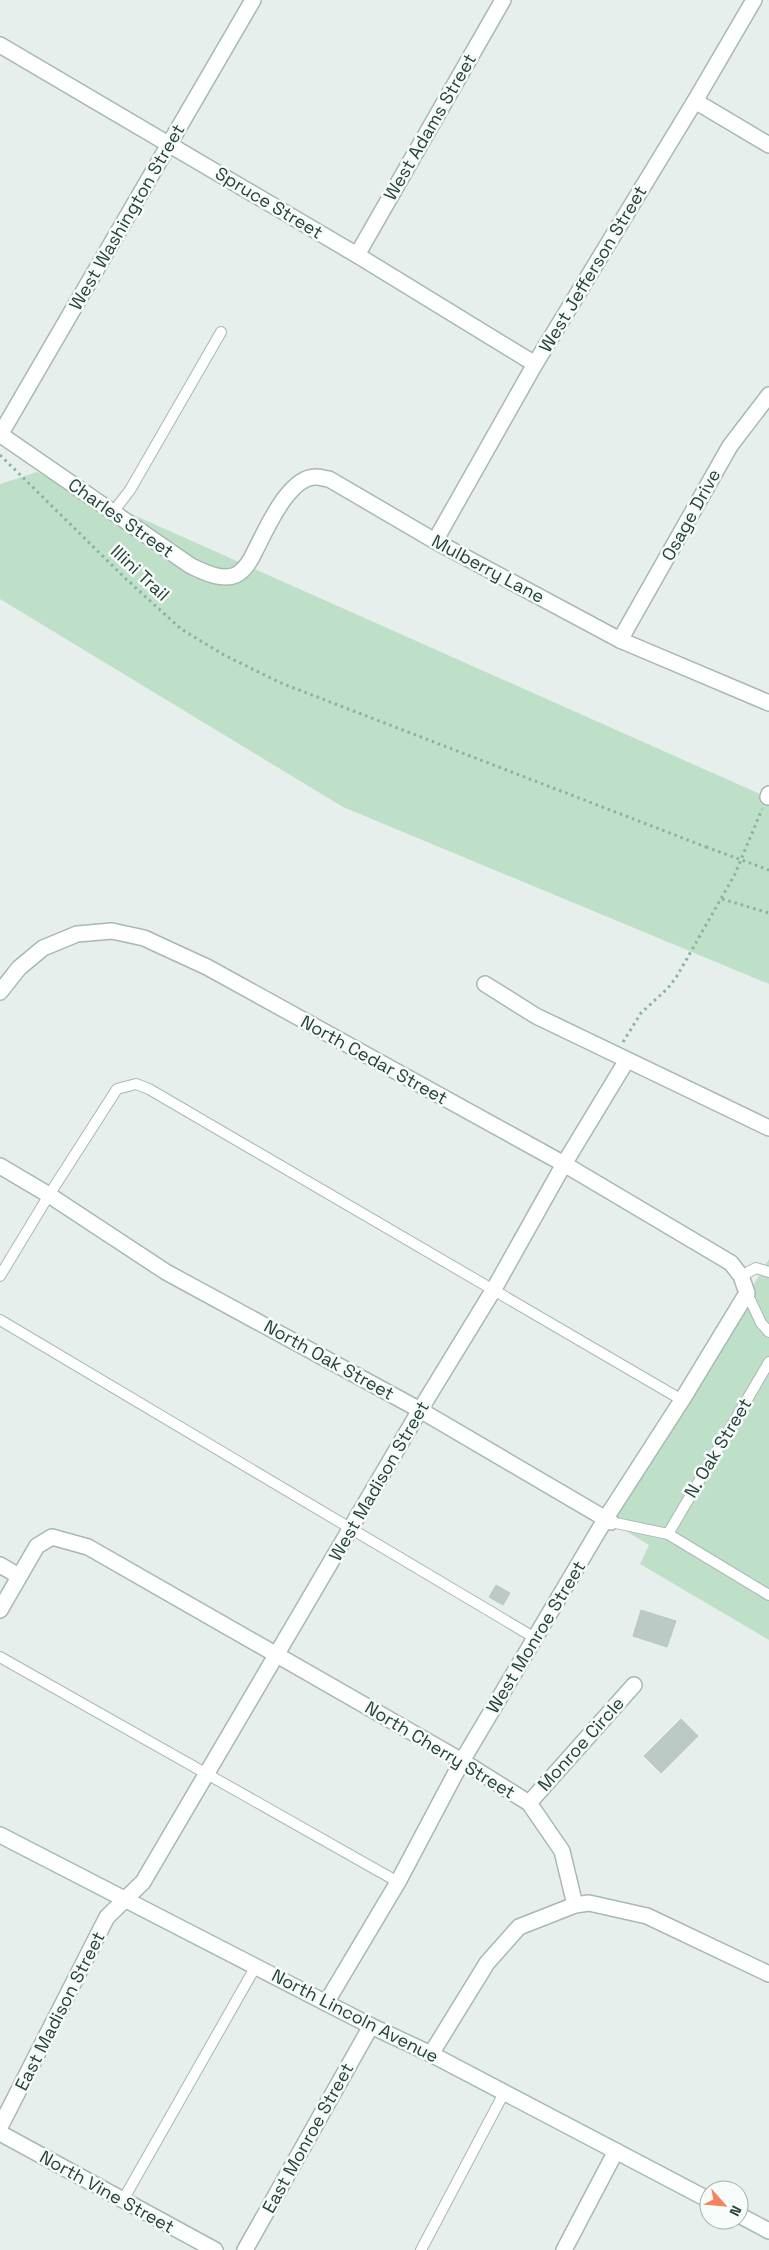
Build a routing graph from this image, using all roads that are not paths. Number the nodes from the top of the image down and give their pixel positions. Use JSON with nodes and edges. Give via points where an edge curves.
{"nodes":[{"id":1,"x":253,"y":0,"type":"edge"},
{"id":2,"x":503,"y":0,"type":"edge"},
{"id":3,"x":754,"y":0,"type":"edge"},
{"id":4,"x":0,"y":45,"type":"edge"},
{"id":5,"x":695,"y":101,"type":"junction"},
{"id":6,"x":169,"y":144,"type":"junction"},
{"id":7,"x":769,"y":146,"type":"edge"},
{"id":8,"x":357,"y":255,"type":"junction"},
{"id":9,"x":220,"y":332,"type":"dead end"},
{"id":10,"x":535,"y":364,"type":"junction"},
{"id":11,"x":769,"y":395,"type":"edge"},
{"id":12,"x":0,"y":435,"type":"edge"},
{"id":13,"x":113,"y":512,"type":"junction"},
{"id":14,"x":435,"y":541,"type":"junction"},
{"id":15,"x":248,"y":565,"type":"joint"},
{"id":16,"x":620,"y":640,"type":"junction"},
{"id":17,"x":769,"y":703,"type":"edge"},
{"id":18,"x":485,"y":984,"type":"dead end"},
{"id":19,"x":0,"y":992,"type":"edge"},
{"id":20,"x":622,"y":1057,"type":"junction"},
{"id":21,"x":769,"y":1128,"type":"edge"},
{"id":22,"x":564,"y":1164,"type":"junction"},
{"id":23,"x":0,"y":1166,"type":"edge"},
{"id":24,"x":49,"y":1195,"type":"junction"},
{"id":25,"x":769,"y":1272,"type":"edge"},
{"id":26,"x":0,"y":1276,"type":"edge"},
{"id":27,"x":741,"y":1276,"type":"junction"},
{"id":28,"x":494,"y":1289,"type":"junction"},
{"id":29,"x":747,"y":1293,"type":"junction"},
{"id":30,"x":0,"y":1320,"type":"edge"},
{"id":31,"x":769,"y":1332,"type":"edge"},
{"id":32,"x":769,"y":1362,"type":"edge"},
{"id":33,"x":682,"y":1400,"type":"junction"},
{"id":34,"x":420,"y":1410,"type":"junction"},
{"id":35,"x":608,"y":1520,"type":"junction"},
{"id":36,"x":350,"y":1530,"type":"junction"},
{"id":37,"x":668,"y":1534,"type":"junction"},
{"id":38,"x":0,"y":1565,"type":"edge"},
{"id":39,"x":19,"y":1576,"type":"junction"},
{"id":40,"x":769,"y":1595,"type":"edge"},
{"id":41,"x":0,"y":1610,"type":"edge"},
{"id":42,"x":535,"y":1638,"type":"junction"},
{"id":43,"x":277,"y":1654,"type":"junction"},
{"id":44,"x":0,"y":1657,"type":"edge"},
{"id":45,"x":634,"y":1685,"type":"dead end"},
{"id":46,"x":462,"y":1761,"type":"junction"},
{"id":47,"x":205,"y":1773,"type":"junction"},
{"id":48,"x":529,"y":1803,"type":"junction"},
{"id":49,"x":0,"y":1836,"type":"edge"},
{"id":50,"x":398,"y":1882,"type":"junction"},
{"id":51,"x":125,"y":1899,"type":"junction"},
{"id":52,"x":576,"y":1905,"type":"junction"},
{"id":53,"x":256,"y":1966,"type":"junction"},
{"id":54,"x":769,"y":1974,"type":"edge"},
{"id":55,"x":326,"y":2002,"type":"junction"},
{"id":56,"x":371,"y":2026,"type":"junction"},
{"id":57,"x":432,"y":2054,"type":"junction"},
{"id":58,"x":504,"y":2093,"type":"junction"},
{"id":59,"x":0,"y":2127,"type":"edge"},
{"id":60,"x":0,"y":2133,"type":"edge"},
{"id":61,"x":616,"y":2151,"type":"junction"},
{"id":62,"x":699,"y":2195,"type":"edge"},
{"id":63,"x":123,"y":2200,"type":"junction"},
{"id":64,"x":749,"y":2220,"type":"edge"},
{"id":65,"x":769,"y":2231,"type":"edge"},
{"id":66,"x":215,"y":2250,"type":"edge"},
{"id":67,"x":244,"y":2250,"type":"edge"},
{"id":68,"x":421,"y":2250,"type":"edge"},
{"id":69,"x":564,"y":2250,"type":"edge"}],
"edges":[{"from":1,"to":6,"type":"street","name":"West Washington Street"},
{"from":2,"to":8,"type":"street","name":"West Adams Street"},
{"from":3,"to":5,"type":"street","name":"West Jefferson Street"},
{"from":4,"to":6,"type":"street","name":"Spruce Street"},
{"from":5,"to":7,"type":"street"},
{"from":5,"to":10,"type":"street","name":"West Jefferson Street"},
{"from":6,"to":8,"type":"street","name":"Spruce Street"},
{"from":6,"to":12,"type":"street","name":"West Washington Street"},
{"from":8,"to":10,"type":"street","name":"Spruce Street"},
{"from":9,"to":13,"type":"lane","via":[[130,490]]},
{"from":10,"to":14,"type":"street","name":"West Jefferson Street"},
{"from":11,"to":16,"type":"street","name":"Osage Drive","via":[[730,446]]},
{"from":12,"to":13,"type":"street","name":"Charles Street"},
{"from":13,"to":15,"type":"street","name":"Charles Street","via":[[191,566],[207,573],[220,577],[236,575]]},
{"from":14,"to":15,"type":"street","name":"Mulberry Lane","via":[[329,479],[316,476],[303,480],[291,490]]},
{"from":14,"to":16,"type":"street","name":"Mulberry Lane"},
{"from":16,"to":17,"type":"street","name":"Mulberry Lane"},
{"from":18,"to":20,"type":"street","via":[[536,1016]]},
{"from":19,"to":22,"type":"street","name":"North Cedar Street","via":[[19,968],[43,948],[77,934],[112,931],[144,938],[207,967]]},
{"from":20,"to":21,"type":"street"},
{"from":20,"to":22,"type":"street","name":"West Madison Street"},
{"from":22,"to":27,"type":"street","name":"North Cedar Street","via":[[730,1263]]},
{"from":22,"to":28,"type":"street","name":"West Madison Street"},
{"from":23,"to":24,"type":"street","name":"North Oak Street"},
{"from":24,"to":26,"type":"lane"},
{"from":24,"to":28,"type":"lane","via":[[117,1089],[136,1084]]},
{"from":24,"to":34,"type":"street","name":"North Oak Street","via":[[166,1272]]},
{"from":25,"to":27,"type":"lane","via":[[756,1268]]},
{"from":27,"to":29,"type":"street"},
{"from":28,"to":33,"type":"lane"},
{"from":28,"to":34,"type":"street","name":"West Madison Street"},
{"from":29,"to":31,"type":"lane"},
{"from":29,"to":33,"type":"street","name":"West Monroe Street"},
{"from":30,"to":36,"type":"lane"},
{"from":32,"to":37,"type":"lane","name":"N. Oak Street"},
{"from":33,"to":35,"type":"street","name":"West Monroe Street"},
{"from":34,"to":35,"type":"street","name":"North Oak Street"},
{"from":34,"to":36,"type":"street","name":"West Madison Street"},
{"from":35,"to":37,"type":"lane","name":"North Oak Street"},
{"from":35,"to":42,"type":"street","name":"West Monroe Street"},
{"from":36,"to":42,"type":"lane"},
{"from":36,"to":43,"type":"street","name":"West Madison Street"},
{"from":37,"to":40,"type":"lane","name":"North Oak Street"},
{"from":38,"to":39,"type":"street"},
{"from":39,"to":41,"type":"street"},
{"from":39,"to":43,"type":"street","name":"North Cherry Street","via":[[36,1546],[52,1537],[70,1540],[88,1547]]},
{"from":42,"to":46,"type":"street","name":"West Monroe Street"},
{"from":43,"to":46,"type":"street","name":"North Cherry Street"},
{"from":43,"to":47,"type":"street","name":"West Madison Street"},
{"from":44,"to":47,"type":"lane"},
{"from":45,"to":48,"type":"street","name":"Monroe Circle"},
{"from":46,"to":48,"type":"street","name":"North Cherry Street"},
{"from":46,"to":50,"type":"street","name":"West Monroe Street"},
{"from":47,"to":50,"type":"lane"},
{"from":47,"to":51,"type":"street","name":"West Madison Street","via":[[143,1882]]},
{"from":48,"to":52,"type":"street","name":"North Cherry Street","via":[[562,1851]]},
{"from":49,"to":51,"type":"street","name":"North Lincoln Avenue"},
{"from":50,"to":55,"type":"street","name":"West Monroe Street"},
{"from":51,"to":53,"type":"street","name":"North Lincoln Avenue"},
{"from":51,"to":59,"type":"street","name":"East Madison Street","via":[[107,1917]]},
{"from":52,"to":54,"type":"street","via":[[589,1903],[647,1916]]},
{"from":52,"to":57,"type":"street","via":[[519,1927],[487,1964]]},
{"from":53,"to":55,"type":"street","name":"North Lincoln Avenue"},
{"from":53,"to":63,"type":"lane"},
{"from":55,"to":56,"type":"street","name":"North Lincoln Avenue"},
{"from":56,"to":57,"type":"street","name":"North Lincoln Avenue"},
{"from":56,"to":67,"type":"street","name":"East Monroe Street"},
{"from":57,"to":58,"type":"street","name":"North Lincoln Avenue"},
{"from":58,"to":61,"type":"street","name":"North Lincoln Avenue"},
{"from":58,"to":68,"type":"lane"},
{"from":60,"to":63,"type":"street","name":"North Vine Street"},
{"from":61,"to":62,"type":"street","name":"North Lincoln Avenue"},
{"from":61,"to":69,"type":"street"},
{"from":63,"to":66,"type":"street","name":"North Vine Street"},
{"from":64,"to":65,"type":"street"}]}
